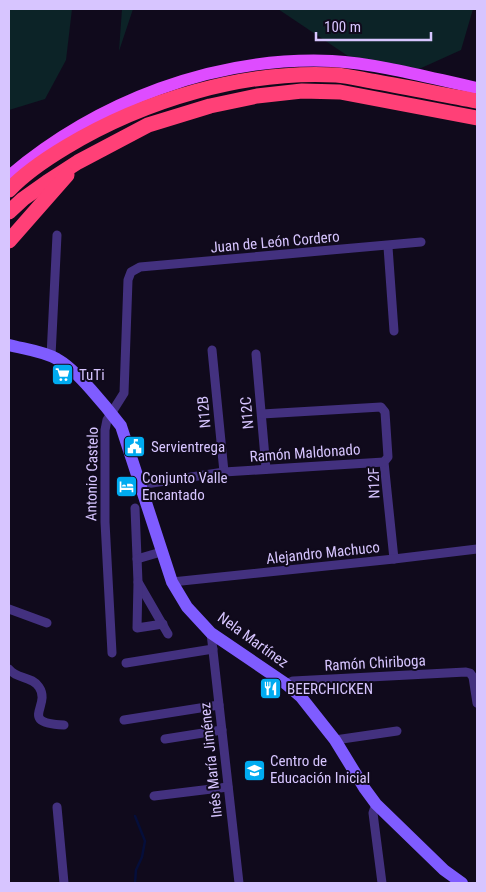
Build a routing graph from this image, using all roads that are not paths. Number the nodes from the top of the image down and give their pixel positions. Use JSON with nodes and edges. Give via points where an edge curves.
{"nodes":[{"id":1,"x":477,"y":88,"type":"edge"},
{"id":2,"x":477,"y":102,"type":"edge"},
{"id":3,"x":477,"y":118,"type":"edge"},
{"id":4,"x":78,"y":162,"type":"junction"},
{"id":5,"x":9,"y":176,"type":"edge"},
{"id":6,"x":9,"y":190,"type":"edge"},
{"id":7,"x":9,"y":212,"type":"edge"},
{"id":8,"x":57,"y":235,"type":"dead end"},
{"id":9,"x":9,"y":241,"type":"edge"},
{"id":10,"x":421,"y":242,"type":"dead end"},
{"id":11,"x":388,"y":247,"type":"junction"},
{"id":12,"x":131,"y":272,"type":"joint"},
{"id":13,"x":394,"y":331,"type":"dead end"},
{"id":14,"x":9,"y":345,"type":"edge"},
{"id":15,"x":212,"y":350,"type":"dead end"},
{"id":16,"x":256,"y":354,"type":"dead end"},
{"id":17,"x":51,"y":356,"type":"junction"},
{"id":18,"x":111,"y":413,"type":"junction"},
{"id":19,"x":262,"y":414,"type":"junction"},
{"id":20,"x":384,"y":462,"type":"junction"},
{"id":21,"x":266,"y":469,"type":"junction"},
{"id":22,"x":224,"y":472,"type":"junction"},
{"id":23,"x":139,"y":485,"type":"junction"},
{"id":24,"x":135,"y":508,"type":"dead end"},
{"id":25,"x":477,"y":549,"type":"edge"},
{"id":26,"x":161,"y":552,"type":"junction"},
{"id":27,"x":137,"y":559,"type":"junction"},
{"id":28,"x":394,"y":559,"type":"junction"},
{"id":29,"x":138,"y":582,"type":"junction"},
{"id":30,"x":172,"y":582,"type":"junction"},
{"id":31,"x":9,"y":609,"type":"edge"},
{"id":32,"x":47,"y":623,"type":"dead end"},
{"id":33,"x":163,"y":624,"type":"junction"},
{"id":34,"x":211,"y":633,"type":"junction"},
{"id":35,"x":168,"y":634,"type":"dead end"},
{"id":36,"x":213,"y":649,"type":"junction"},
{"id":37,"x":112,"y":653,"type":"dead end"},
{"id":38,"x":126,"y":663,"type":"dead end"},
{"id":39,"x":9,"y":669,"type":"edge"},
{"id":40,"x":286,"y":684,"type":"junction"},
{"id":41,"x":477,"y":703,"type":"edge"},
{"id":42,"x":219,"y":704,"type":"junction"},
{"id":43,"x":124,"y":720,"type":"dead end"},
{"id":44,"x":64,"y":725,"type":"dead end"},
{"id":45,"x":222,"y":730,"type":"junction"},
{"id":46,"x":397,"y":732,"type":"dead end"},
{"id":47,"x":164,"y":739,"type":"dead end"},
{"id":48,"x":335,"y":740,"type":"junction"},
{"id":49,"x":228,"y":787,"type":"junction"},
{"id":50,"x":154,"y":796,"type":"dead end"},
{"id":51,"x":376,"y":804,"type":"junction"},
{"id":52,"x":57,"y":807,"type":"dead end"},
{"id":53,"x":64,"y":883,"type":"edge"},
{"id":54,"x":239,"y":883,"type":"edge"},
{"id":55,"x":382,"y":883,"type":"edge"},
{"id":56,"x":462,"y":883,"type":"edge"}],
"edges":[{"from":1,"to":5,"type":"main road","via":[[381,67],[333,61],[292,62],[229,70],[181,81],[104,112],[64,135]]},
{"from":2,"to":6,"type":"highway","via":[[338,75],[286,74],[258,79],[188,93],[131,113],[58,152]]},
{"from":3,"to":4,"type":"highway","via":[[340,92],[302,91],[210,106],[148,125]]},
{"from":4,"to":7,"type":"highway"},
{"from":4,"to":9,"type":"highway"},
{"from":8,"to":17,"type":"street"},
{"from":10,"to":11,"type":"street","name":"Juan de León Cordero"},
{"from":11,"to":12,"type":"street","name":"Juan de León Cordero","via":[[140,268]]},
{"from":11,"to":13,"type":"street"},
{"from":12,"to":18,"type":"street","name":"Antonio Castelo","via":[[128,280],[124,393]]},
{"from":14,"to":17,"type":"main road","name":"Nela Martínez"},
{"from":15,"to":22,"type":"street","name":"N12B"},
{"from":16,"to":19,"type":"street","name":"N12C"},
{"from":17,"to":18,"type":"main road","name":"Nela Martínez","via":[[72,371]]},
{"from":18,"to":23,"type":"main road","name":"Nela Martínez","via":[[126,438]]},
{"from":18,"to":37,"type":"street","name":"Antonio Castelo","via":[[105,430],[105,522]]},
{"from":19,"to":20,"type":"street","name":"N12F","via":[[381,407],[385,412],[388,457]]},
{"from":19,"to":21,"type":"street","name":"N12C"},
{"from":20,"to":21,"type":"street","name":"Ramón Maldonado"},
{"from":20,"to":28,"type":"street","name":"N12F"},
{"from":21,"to":22,"type":"street","name":"Ramón Maldonado"},
{"from":22,"to":23,"type":"street","name":"Ramón Maldonado"},
{"from":23,"to":26,"type":"main road","name":"Nela Martínez"},
{"from":24,"to":27,"type":"street"},
{"from":25,"to":28,"type":"street","name":"Alejandro Machuco"},
{"from":26,"to":27,"type":"street"},
{"from":26,"to":30,"type":"main road","name":"Nela Martínez"},
{"from":27,"to":29,"type":"street"},
{"from":28,"to":30,"type":"street","name":"Alejandro Machuco"},
{"from":29,"to":33,"type":"street"},
{"from":29,"to":33,"type":"street","via":[[137,628]]},
{"from":30,"to":34,"type":"main road","name":"Nela Martínez","via":[[187,607]]},
{"from":31,"to":32,"type":"street"},
{"from":33,"to":35,"type":"street"},
{"from":34,"to":36,"type":"street","name":"Inés María Jiménez"},
{"from":34,"to":40,"type":"main road","name":"Nela Martínez"},
{"from":36,"to":38,"type":"street"},
{"from":36,"to":42,"type":"street","name":"Inés María Jiménez"},
{"from":39,"to":44,"type":"street","via":[[39,687],[41,721]]},
{"from":40,"to":41,"type":"street","name":"Ramón Chiriboga","via":[[293,681],[466,672],[473,676]]},
{"from":40,"to":48,"type":"main road","name":"Nela Martínez","via":[[310,706]]},
{"from":42,"to":43,"type":"street"},
{"from":42,"to":45,"type":"street","name":"Inés María Jiménez"},
{"from":45,"to":47,"type":"street"},
{"from":45,"to":49,"type":"street","name":"Inés María Jiménez"},
{"from":46,"to":48,"type":"street"},
{"from":48,"to":51,"type":"main road","name":"Nela Martínez"},
{"from":49,"to":50,"type":"street"},
{"from":49,"to":54,"type":"street","name":"Inés María Jiménez"},
{"from":51,"to":55,"type":"street","via":[[373,813]]},
{"from":51,"to":56,"type":"main road","name":"Nela Martínez","via":[[444,870]]},
{"from":52,"to":53,"type":"street"}]}
